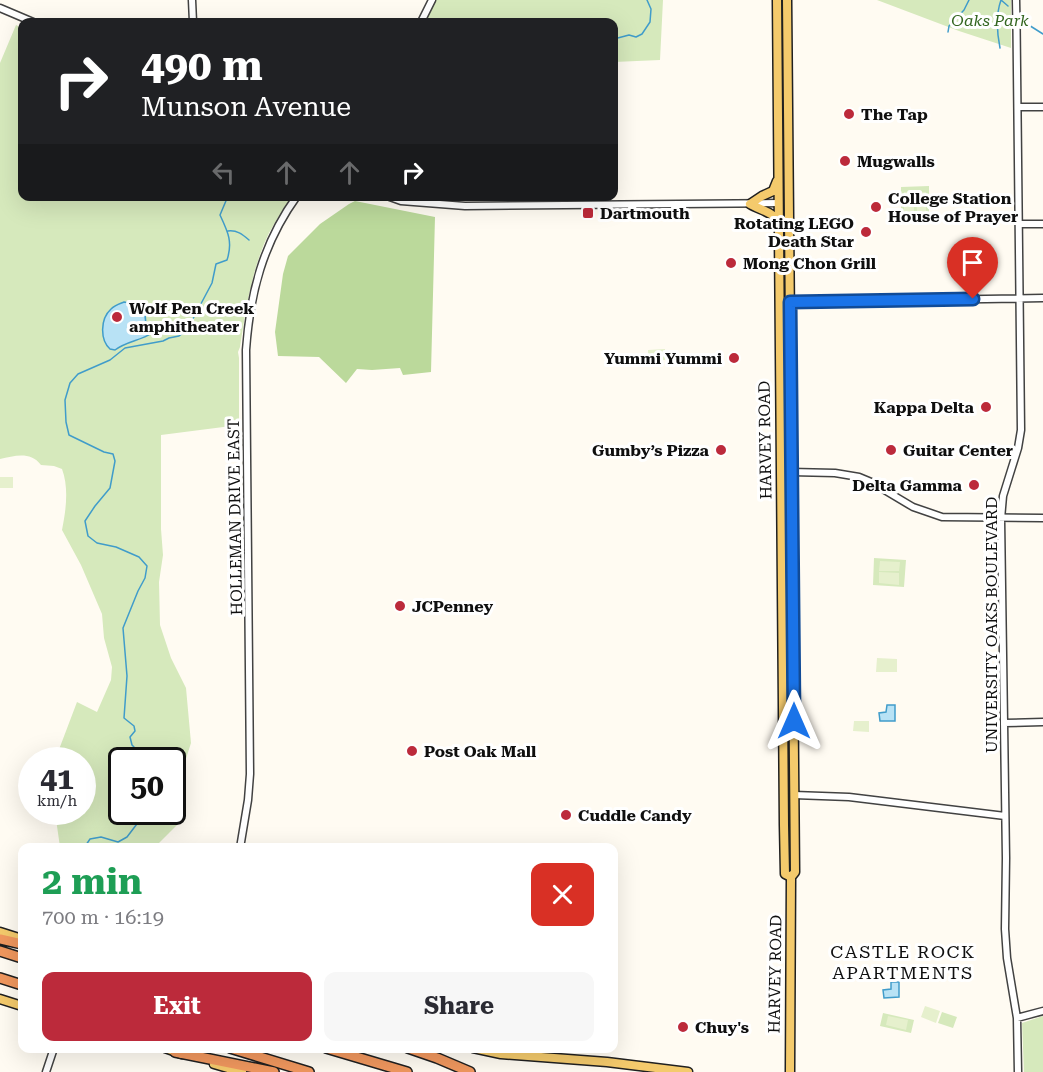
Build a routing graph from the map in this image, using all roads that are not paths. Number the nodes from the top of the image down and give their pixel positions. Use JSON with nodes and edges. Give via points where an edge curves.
{"nodes":[{"id":1,"x":192,"y":0,"type":"edge"},
{"id":2,"x":432,"y":0,"type":"edge"},
{"id":3,"x":777,"y":0,"type":"edge"},
{"id":4,"x":788,"y":0,"type":"edge"},
{"id":5,"x":1016,"y":0,"type":"edge"},
{"id":6,"x":0,"y":8,"type":"edge"},
{"id":7,"x":24,"y":18,"type":"edge"},
{"id":8,"x":193,"y":18,"type":"edge"},
{"id":9,"x":423,"y":18,"type":"edge"},
{"id":10,"x":777,"y":53,"type":"junction"},
{"id":11,"x":788,"y":91,"type":"junction"},
{"id":12,"x":1018,"y":107,"type":"junction"},
{"id":13,"x":1043,"y":107,"type":"edge"},
{"id":14,"x":778,"y":178,"type":"junction"},
{"id":15,"x":789,"y":179,"type":"junction"},
{"id":16,"x":294,"y":201,"type":"edge"},
{"id":17,"x":401,"y":201,"type":"edge"},
{"id":18,"x":779,"y":203,"type":"junction"},
{"id":19,"x":750,"y":204,"type":"junction"},
{"id":20,"x":779,"y":222,"type":"junction"},
{"id":21,"x":1019,"y":224,"type":"junction"},
{"id":22,"x":1043,"y":224,"type":"edge"},
{"id":23,"x":789,"y":230,"type":"junction"},
{"id":24,"x":779,"y":271,"type":"junction"},
{"id":25,"x":1018,"y":298,"type":"junction"},
{"id":26,"x":1043,"y":298,"type":"edge"},
{"id":27,"x":790,"y":302,"type":"junction"},
{"id":28,"x":779,"y":325,"type":"junction"},
{"id":29,"x":780,"y":439,"type":"junction"},
{"id":30,"x":791,"y":472,"type":"junction"},
{"id":31,"x":1001,"y":519,"type":"junction"},
{"id":32,"x":1043,"y":519,"type":"edge"},
{"id":33,"x":781,"y":525,"type":"junction"},
{"id":34,"x":792,"y":561,"type":"junction"},
{"id":35,"x":794,"y":655,"type":"junction"},
{"id":36,"x":783,"y":657,"type":"junction"},
{"id":37,"x":1043,"y":722,"type":"edge"},
{"id":38,"x":1004,"y":723,"type":"junction"},
{"id":39,"x":784,"y":769,"type":"junction"},
{"id":40,"x":794,"y":795,"type":"junction"},
{"id":41,"x":1005,"y":816,"type":"junction"},
{"id":42,"x":241,"y":843,"type":"edge"},
{"id":43,"x":791,"y":877,"type":"junction"},
{"id":44,"x":0,"y":932,"type":"edge"},
{"id":45,"x":18,"y":938,"type":"edge"},
{"id":46,"x":0,"y":939,"type":"edge"},
{"id":47,"x":18,"y":943,"type":"edge"},
{"id":48,"x":0,"y":951,"type":"edge"},
{"id":49,"x":18,"y":957,"type":"edge"},
{"id":50,"x":0,"y":978,"type":"edge"},
{"id":51,"x":18,"y":984,"type":"edge"},
{"id":52,"x":0,"y":999,"type":"edge"},
{"id":53,"x":18,"y":1005,"type":"edge"},
{"id":54,"x":1043,"y":1011,"type":"edge"},
{"id":55,"x":1017,"y":1018,"type":"junction"},
{"id":56,"x":52,"y":1053,"type":"edge"},
{"id":57,"x":180,"y":1053,"type":"edge"},
{"id":58,"x":184,"y":1053,"type":"edge"},
{"id":59,"x":246,"y":1053,"type":"edge"},
{"id":60,"x":343,"y":1053,"type":"edge"},
{"id":61,"x":422,"y":1053,"type":"edge"},
{"id":62,"x":496,"y":1053,"type":"edge"},
{"id":63,"x":46,"y":1072,"type":"edge"},
{"id":64,"x":242,"y":1072,"type":"edge"},
{"id":65,"x":274,"y":1072,"type":"edge"},
{"id":66,"x":309,"y":1072,"type":"edge"},
{"id":67,"x":407,"y":1072,"type":"edge"},
{"id":68,"x":470,"y":1072,"type":"edge"},
{"id":69,"x":688,"y":1072,"type":"edge"},
{"id":70,"x":790,"y":1072,"type":"edge"},
{"id":71,"x":1018,"y":1072,"type":"edge"}],
"edges":[{"from":1,"to":8,"type":"street"},
{"from":2,"to":9,"type":"street"},
{"from":3,"to":10,"type":"main road","name":"HARVEY ROAD"},
{"from":4,"to":11,"type":"main road","name":"HARVEY ROAD"},
{"from":5,"to":12,"type":"street","name":"UNIVERSITY OAKS BOULEVARD"},
{"from":6,"to":7,"type":"street"},
{"from":10,"to":11,"type":"main road","via":[[782,59],[782,88]]},
{"from":10,"to":14,"type":"main road","name":"HARVEY ROAD"},
{"from":11,"to":15,"type":"main road","name":"HARVEY ROAD"},
{"from":12,"to":13,"type":"street"},
{"from":12,"to":21,"type":"street","name":"UNIVERSITY OAKS BOULEVARD"},
{"from":14,"to":18,"type":"main road","name":"HARVEY ROAD"},
{"from":14,"to":19,"type":"main road","via":[[773,191]]},
{"from":15,"to":18,"type":"main road"},
{"from":15,"to":23,"type":"main road","name":"HARVEY ROAD"},
{"from":16,"to":42,"type":"street","name":"HOLLEMAN DRIVE EAST","via":[[257,276],[247,332],[250,774]]},
{"from":17,"to":19,"type":"street","via":[[465,206]]},
{"from":18,"to":19,"type":"street"},
{"from":18,"to":20,"type":"main road","name":"HARVEY ROAD"},
{"from":18,"to":23,"type":"main road"},
{"from":19,"to":20,"type":"main road"},
{"from":20,"to":24,"type":"main road","name":"HARVEY ROAD"},
{"from":21,"to":22,"type":"street"},
{"from":21,"to":25,"type":"street","name":"UNIVERSITY OAKS BOULEVARD"},
{"from":23,"to":27,"type":"main road","name":"HARVEY ROAD"},
{"from":24,"to":27,"type":"main road"},
{"from":24,"to":28,"type":"main road","name":"HARVEY ROAD"},
{"from":25,"to":26,"type":"street"},
{"from":25,"to":27,"type":"street"},
{"from":25,"to":31,"type":"street","name":"UNIVERSITY OAKS BOULEVARD","via":[[1021,430],[1003,496]]},
{"from":27,"to":28,"type":"main road"},
{"from":27,"to":30,"type":"main road","name":"HARVEY ROAD"},
{"from":28,"to":29,"type":"main road","name":"HARVEY ROAD"},
{"from":29,"to":30,"type":"main road","via":[[785,446],[786,470]]},
{"from":29,"to":33,"type":"main road","name":"HARVEY ROAD"},
{"from":30,"to":31,"type":"street","via":[[859,477],[913,507],[942,517]]},
{"from":30,"to":34,"type":"main road","name":"HARVEY ROAD"},
{"from":31,"to":32,"type":"street"},
{"from":31,"to":38,"type":"street","name":"UNIVERSITY OAKS BOULEVARD"},
{"from":33,"to":34,"type":"main road","via":[[786,529],[787,554]]},
{"from":33,"to":36,"type":"main road","name":"HARVEY ROAD"},
{"from":34,"to":35,"type":"main road","name":"HARVEY ROAD"},
{"from":35,"to":36,"type":"main road"},
{"from":35,"to":40,"type":"main road","name":"HARVEY ROAD"},
{"from":36,"to":39,"type":"main road","name":"HARVEY ROAD"},
{"from":37,"to":38,"type":"street"},
{"from":38,"to":41,"type":"street","name":"UNIVERSITY OAKS BOULEVARD"},
{"from":39,"to":40,"type":"main road","via":[[789,774],[790,794]]},
{"from":39,"to":43,"type":"main road","name":"HARVEY ROAD","via":[[785,874]]},
{"from":40,"to":41,"type":"street","via":[[849,797]]},
{"from":40,"to":43,"type":"main road","name":"HARVEY ROAD","via":[[795,872]]},
{"from":41,"to":55,"type":"street","name":"UNIVERSITY OAKS BOULEVARD","via":[[1005,929]]},
{"from":43,"to":70,"type":"main road","name":"HARVEY ROAD"},
{"from":44,"to":45,"type":"main road"},
{"from":46,"to":47,"type":"highway"},
{"from":48,"to":49,"type":"highway"},
{"from":50,"to":51,"type":"highway"},
{"from":52,"to":53,"type":"main road"},
{"from":54,"to":55,"type":"street"},
{"from":55,"to":71,"type":"street","name":"UNIVERSITY OAKS BOULEVARD"},
{"from":56,"to":63,"type":"street"},
{"from":57,"to":64,"type":"main road"},
{"from":58,"to":65,"type":"highway"},
{"from":59,"to":66,"type":"highway"},
{"from":60,"to":67,"type":"highway"},
{"from":61,"to":68,"type":"highway"},
{"from":62,"to":69,"type":"main road"}]}
